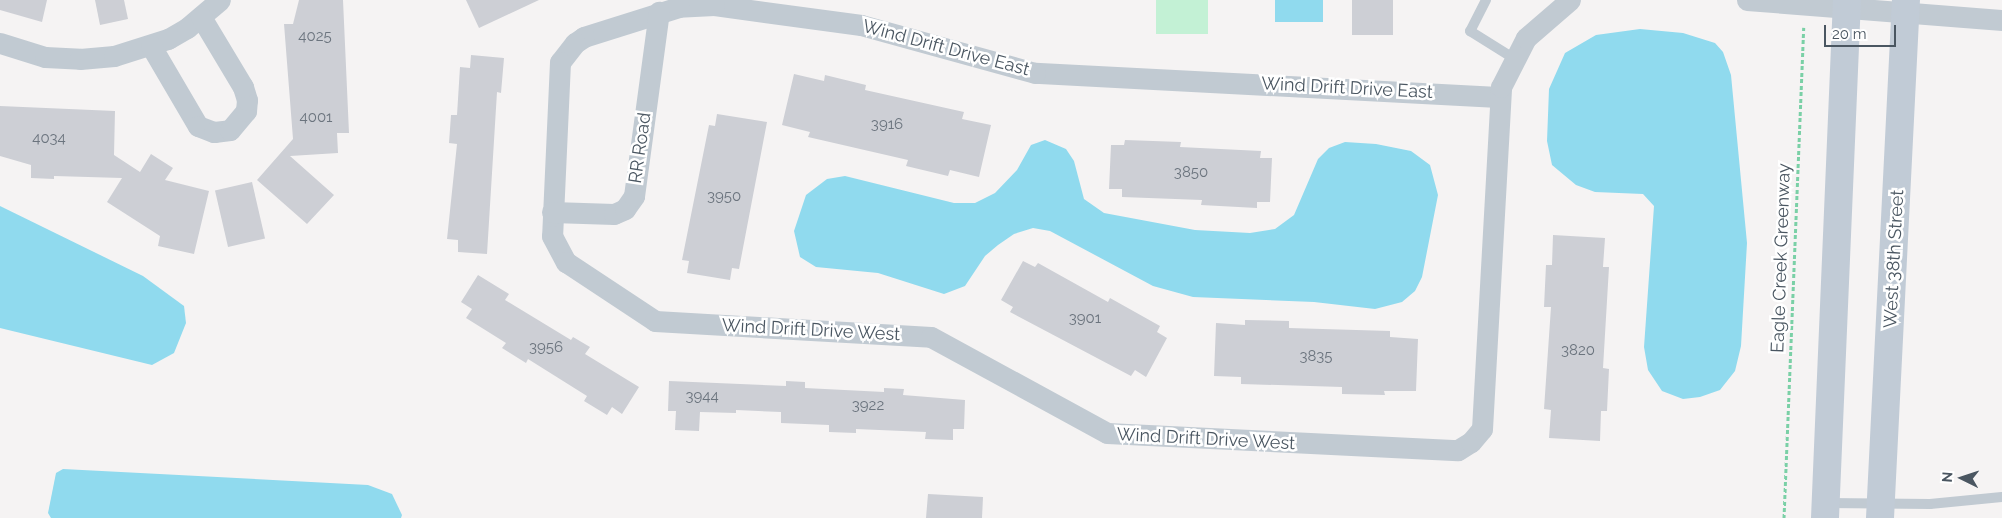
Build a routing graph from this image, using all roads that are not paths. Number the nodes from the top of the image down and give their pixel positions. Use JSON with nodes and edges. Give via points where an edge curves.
{"nodes":[{"id":1,"x":220,"y":0,"type":"edge"},
{"id":2,"x":1486,"y":0,"type":"edge"},
{"id":3,"x":1747,"y":0,"type":"edge"},
{"id":4,"x":1565,"y":1,"type":"edge"},
{"id":5,"x":1847,"y":4,"type":"edge"},
{"id":6,"x":1906,"y":7,"type":"edge"},
{"id":7,"x":659,"y":12,"type":"junction"},
{"id":8,"x":201,"y":17,"type":"junction"},
{"id":9,"x":2002,"y":20,"type":"edge"},
{"id":10,"x":0,"y":43,"type":"edge"},
{"id":11,"x":151,"y":46,"type":"junction"},
{"id":12,"x":1513,"y":58,"type":"junction"},
{"id":13,"x":1498,"y":97,"type":"junction"},
{"id":14,"x":552,"y":212,"type":"junction"},
{"id":15,"x":2002,"y":497,"type":"edge"},
{"id":16,"x":1826,"y":511,"type":"edge"},
{"id":17,"x":1880,"y":512,"type":"edge"}],
"edges":[{"from":1,"to":8,"type":"street"},
{"from":2,"to":12,"type":"lane","via":[[1470,31]]},
{"from":3,"to":5,"type":"street"},
{"from":4,"to":12,"type":"street","name":"Wind Drift Drive West","via":[[1526,38]]},
{"from":5,"to":6,"type":"street"},
{"from":5,"to":16,"type":"main road"},
{"from":6,"to":9,"type":"street"},
{"from":6,"to":17,"type":"main road","name":"West 38th Street"},
{"from":7,"to":13,"type":"street","name":"Wind Drift Drive East","via":[[714,5],[861,25],[1035,73]]},
{"from":7,"to":14,"type":"street","name":"Wind Drift Drive East","via":[[584,37],[574,43],[560,62]]},
{"from":7,"to":14,"type":"street","name":"RR Road","via":[[634,196],[625,208],[614,214]]},
{"from":8,"to":11,"type":"street"},
{"from":8,"to":11,"type":"street","via":[[243,87],[247,100],[246,111],[230,130],[214,132],[198,126]]},
{"from":10,"to":11,"type":"street","via":[[24,52],[69,59],[114,56]]},
{"from":12,"to":13,"type":"street","name":"Wind Drift Drive West"},
{"from":13,"to":14,"type":"street","name":"Wind Drift Drive West","via":[[1482,429],[1464,448],[1449,452],[1107,433],[931,337],[654,322],[566,262],[552,236]]},
{"from":15,"to":17,"type":"lane"},
{"from":16,"to":17,"type":"lane"}]}
